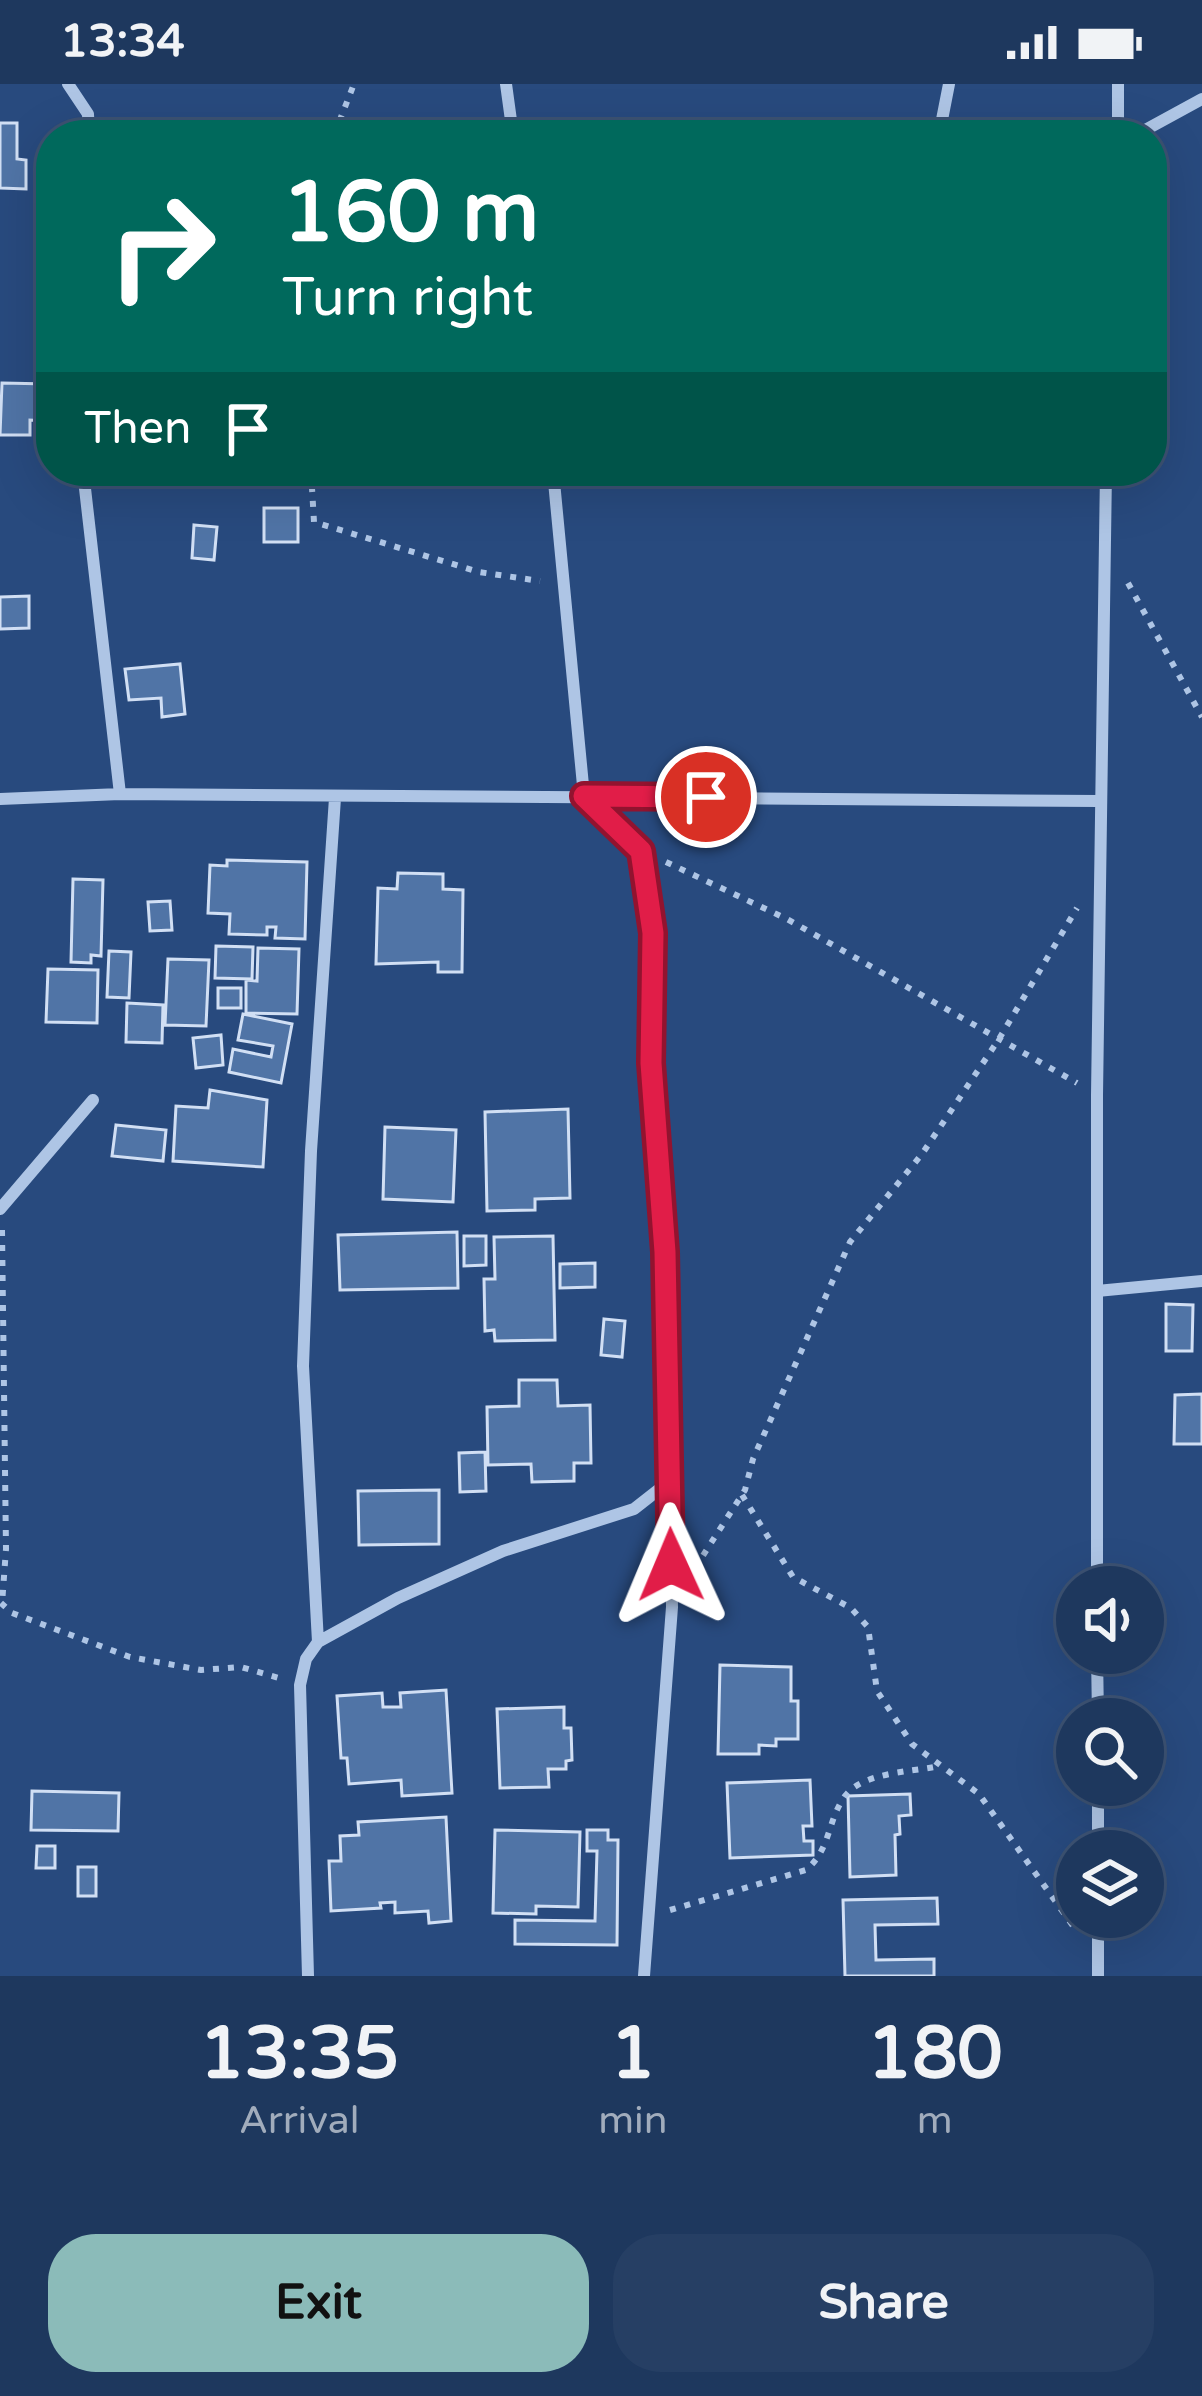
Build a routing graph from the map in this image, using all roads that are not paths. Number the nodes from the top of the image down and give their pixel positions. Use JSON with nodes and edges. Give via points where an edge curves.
{"nodes":[{"id":1,"x":68,"y":84,"type":"edge"},
{"id":2,"x":506,"y":84,"type":"edge"},
{"id":3,"x":949,"y":84,"type":"edge"},
{"id":4,"x":1118,"y":84,"type":"edge"},
{"id":5,"x":1202,"y":98,"type":"edge"},
{"id":6,"x":88,"y":120,"type":"edge"},
{"id":7,"x":511,"y":120,"type":"edge"},
{"id":8,"x":942,"y":120,"type":"edge"},
{"id":9,"x":1118,"y":120,"type":"edge"},
{"id":10,"x":1163,"y":120,"type":"edge"},
{"id":11,"x":85,"y":486,"type":"edge"},
{"id":12,"x":555,"y":486,"type":"edge"},
{"id":13,"x":1106,"y":486,"type":"edge"},
{"id":14,"x":120,"y":794,"type":"junction"},
{"id":15,"x":584,"y":796,"type":"junction"},
{"id":16,"x":335,"y":798,"type":"junction"},
{"id":17,"x":0,"y":799,"type":"edge"},
{"id":18,"x":1099,"y":801,"type":"junction"},
{"id":19,"x":93,"y":1100,"type":"dead end"},
{"id":20,"x":1,"y":1208,"type":"edge"},
{"id":21,"x":1202,"y":1281,"type":"edge"},
{"id":22,"x":1097,"y":1291,"type":"junction"},
{"id":23,"x":670,"y":1480,"type":"junction"},
{"id":24,"x":1097,"y":1566,"type":"edge"},
{"id":25,"x":318,"y":1642,"type":"junction"},
{"id":26,"x":1098,"y":1938,"type":"edge"},
{"id":27,"x":308,"y":1976,"type":"edge"},
{"id":28,"x":644,"y":1976,"type":"edge"},
{"id":29,"x":1098,"y":1976,"type":"edge"}],
"edges":[{"from":1,"to":6,"type":"street"},
{"from":2,"to":7,"type":"street"},
{"from":3,"to":8,"type":"street"},
{"from":4,"to":9,"type":"street"},
{"from":5,"to":10,"type":"street"},
{"from":11,"to":14,"type":"street"},
{"from":12,"to":15,"type":"street"},
{"from":13,"to":18,"type":"street"},
{"from":14,"to":16,"type":"street"},
{"from":14,"to":17,"type":"street"},
{"from":15,"to":16,"type":"street"},
{"from":15,"to":18,"type":"street"},
{"from":15,"to":23,"type":"street","via":[[641,851],[653,933],[651,1063]]},
{"from":16,"to":25,"type":"street","via":[[304,1366]]},
{"from":18,"to":22,"type":"street"},
{"from":19,"to":20,"type":"street"},
{"from":21,"to":22,"type":"street"},
{"from":22,"to":24,"type":"street"},
{"from":23,"to":25,"type":"street","via":[[634,1509],[503,1551]]},
{"from":23,"to":28,"type":"street","via":[[672,1607]]},
{"from":25,"to":27,"type":"street","via":[[300,1684]]},
{"from":26,"to":29,"type":"street"}]}
